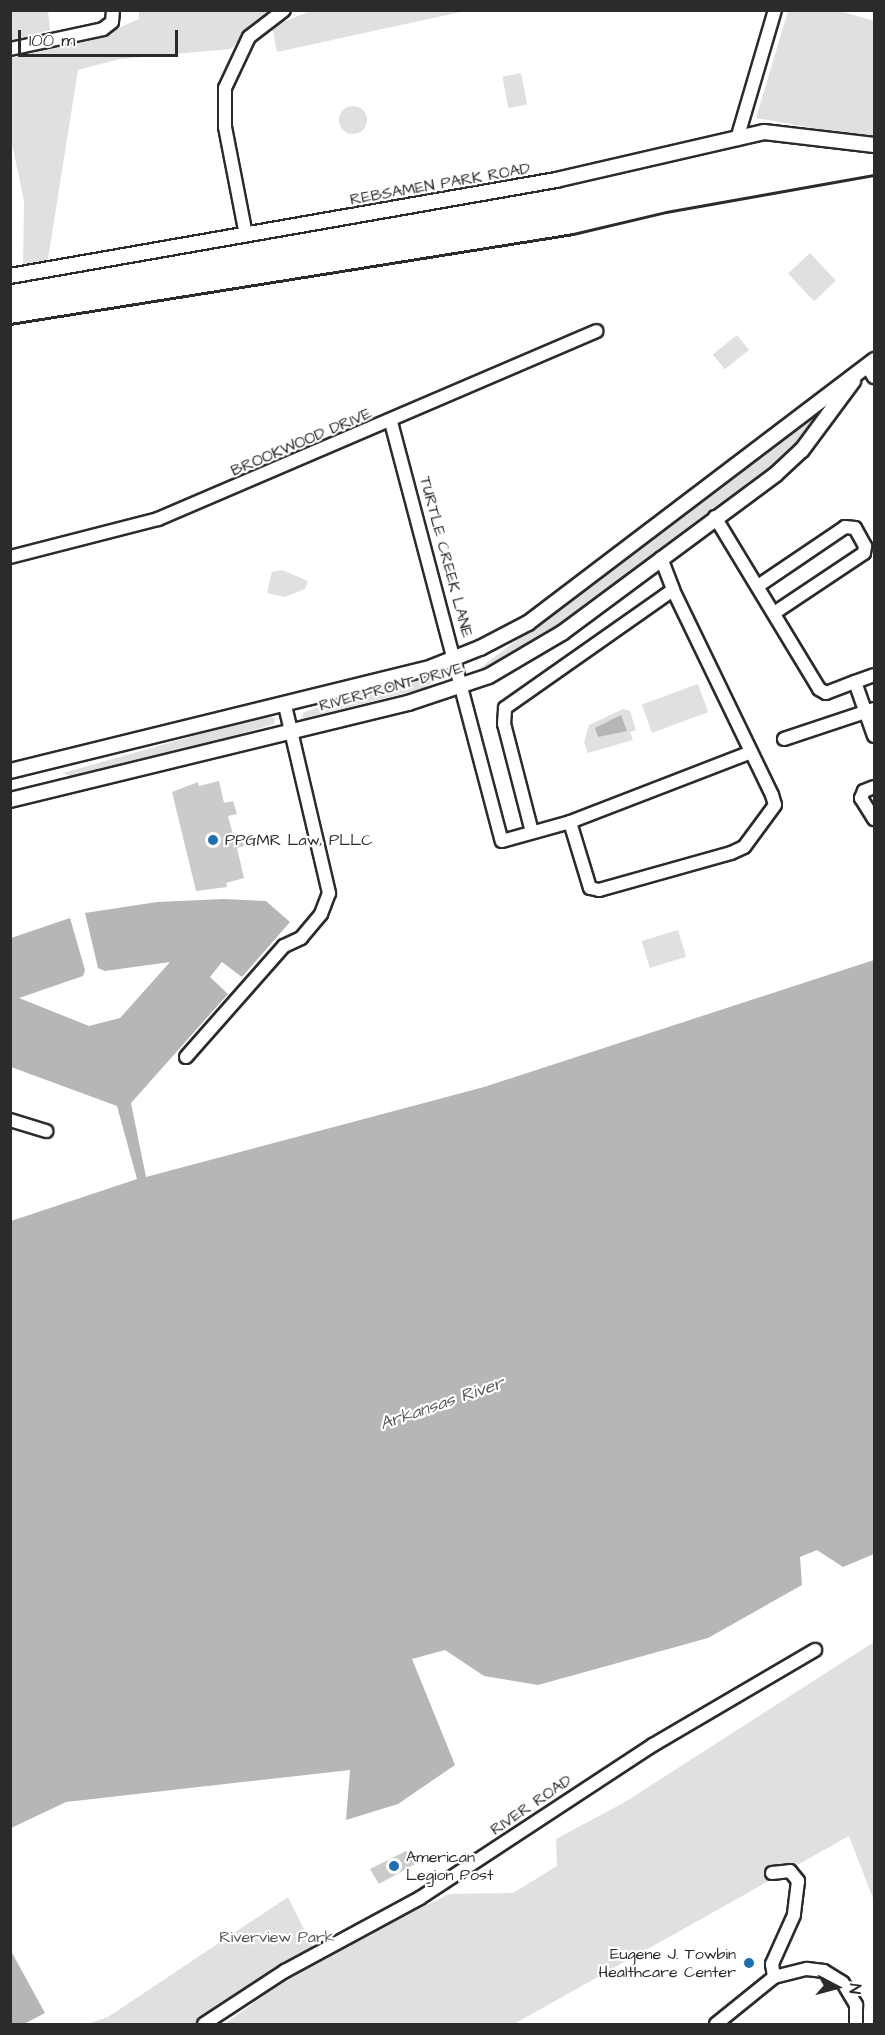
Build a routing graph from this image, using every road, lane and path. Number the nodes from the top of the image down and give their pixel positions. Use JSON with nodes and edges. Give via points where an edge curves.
{"nodes":[{"id":1,"x":113,"y":10,"type":"edge"},
{"id":2,"x":284,"y":10,"type":"edge"},
{"id":3,"x":775,"y":10,"type":"edge"},
{"id":4,"x":10,"y":49,"type":"edge"},
{"id":5,"x":737,"y":139,"type":"junction"},
{"id":6,"x":874,"y":145,"type":"edge"},
{"id":7,"x":246,"y":235,"type":"junction"},
{"id":8,"x":10,"y":276,"type":"edge"},
{"id":9,"x":596,"y":332,"type":"dead end"},
{"id":10,"x":868,"y":369,"type":"edge"},
{"id":11,"x":391,"y":422,"type":"junction"},
{"id":12,"x":715,"y":517,"type":"junction"},
{"id":13,"x":10,"y":557,"type":"edge"},
{"id":14,"x":661,"y":558,"type":"junction"},
{"id":15,"x":758,"y":586,"type":"junction"},
{"id":16,"x":673,"y":590,"type":"junction"},
{"id":17,"x":774,"y":613,"type":"junction"},
{"id":18,"x":456,"y":658,"type":"junction"},
{"id":19,"x":874,"y":675,"type":"edge"},
{"id":20,"x":855,"y":682,"type":"junction"},
{"id":21,"x":463,"y":686,"type":"junction"},
{"id":22,"x":285,"y":705,"type":"junction"},
{"id":23,"x":870,"y":710,"type":"edge"},
{"id":24,"x":292,"y":731,"type":"junction"},
{"id":25,"x":874,"y":736,"type":"edge"},
{"id":26,"x":784,"y":739,"type":"dead end"},
{"id":27,"x":751,"y":752,"type":"junction"},
{"id":28,"x":10,"y":771,"type":"edge"},
{"id":29,"x":874,"y":787,"type":"edge"},
{"id":30,"x":10,"y":800,"type":"edge"},
{"id":31,"x":874,"y":819,"type":"edge"},
{"id":32,"x":570,"y":822,"type":"junction"},
{"id":33,"x":532,"y":832,"type":"junction"},
{"id":34,"x":186,"y":1057,"type":"dead end"},
{"id":35,"x":10,"y":1120,"type":"edge"},
{"id":36,"x":46,"y":1131,"type":"dead end"},
{"id":37,"x":815,"y":1650,"type":"dead end"},
{"id":38,"x":772,"y":1873,"type":"dead end"},
{"id":39,"x":774,"y":1977,"type":"junction"},
{"id":40,"x":204,"y":2025,"type":"edge"},
{"id":41,"x":716,"y":2025,"type":"edge"},
{"id":42,"x":856,"y":2025,"type":"edge"}],
"edges":[{"from":1,"to":4,"type":"street","via":[[112,22],[103,29]]},
{"from":2,"to":7,"type":"street","via":[[249,37],[225,88],[225,127]]},
{"from":3,"to":5,"type":"street"},
{"from":5,"to":6,"type":"street","name":"REBSAMEN PARK ROAD","via":[[764,132]]},
{"from":5,"to":7,"type":"street","name":"REBSAMEN PARK ROAD","via":[[556,180]]},
{"from":7,"to":8,"type":"street","name":"REBSAMEN PARK ROAD"},
{"from":9,"to":11,"type":"street","name":"BROOKWOOD DRIVE"},
{"from":10,"to":12,"type":"street","name":"RIVERFRONT DRIVE","via":[[802,450]]},
{"from":10,"to":18,"type":"street","name":"RIVERFRONT DRIVE","via":[[528,622]]},
{"from":11,"to":13,"type":"street","name":"BROOKWOOD DRIVE","via":[[158,519]]},
{"from":11,"to":18,"type":"street","name":"TURTLE CREEK LANE"},
{"from":12,"to":14,"type":"street","name":"RIVERFRONT DRIVE"},
{"from":12,"to":15,"type":"street"},
{"from":14,"to":16,"type":"street"},
{"from":14,"to":21,"type":"street","name":"RIVERFRONT DRIVE","via":[[536,650]]},
{"from":15,"to":17,"type":"street"},
{"from":15,"to":17,"type":"street","via":[[845,527],[855,528],[865,546],[864,553]]},
{"from":16,"to":27,"type":"street"},
{"from":16,"to":33,"type":"street","via":[[505,708],[504,724]]},
{"from":17,"to":20,"type":"street","via":[[819,689],[826,693]]},
{"from":18,"to":21,"type":"street","name":"TURTLE CREEK LANE"},
{"from":18,"to":22,"type":"street","name":"RIVERFRONT DRIVE"},
{"from":19,"to":20,"type":"street"},
{"from":20,"to":23,"type":"street"},
{"from":21,"to":24,"type":"street","name":"RIVERFRONT DRIVE"},
{"from":21,"to":33,"type":"street","name":"TURTLE CREEK LANE","via":[[502,841]]},
{"from":22,"to":24,"type":"street"},
{"from":22,"to":28,"type":"street","name":"RIVERFRONT DRIVE"},
{"from":23,"to":25,"type":"street"},
{"from":23,"to":26,"type":"street"},
{"from":24,"to":30,"type":"street","name":"RIVERFRONT DRIVE"},
{"from":24,"to":34,"type":"street","via":[[329,893],[321,914],[306,932],[284,946]]},
{"from":27,"to":32,"type":"street"},
{"from":27,"to":32,"type":"street","via":[[775,805],[744,847],[730,853],[599,890],[590,888]]},
{"from":29,"to":31,"type":"street","via":[[864,791],[861,798]]},
{"from":32,"to":33,"type":"street"},
{"from":35,"to":36,"type":"street"},
{"from":37,"to":40,"type":"street","name":"RIVER ROAD","via":[[653,1745],[420,1898],[285,1971]]},
{"from":38,"to":39,"type":"street","via":[[790,1871],[798,1881],[794,1915],[772,1964]]},
{"from":39,"to":41,"type":"street"},
{"from":39,"to":42,"type":"street","via":[[807,1969],[833,1975],[853,1997]]}]}
